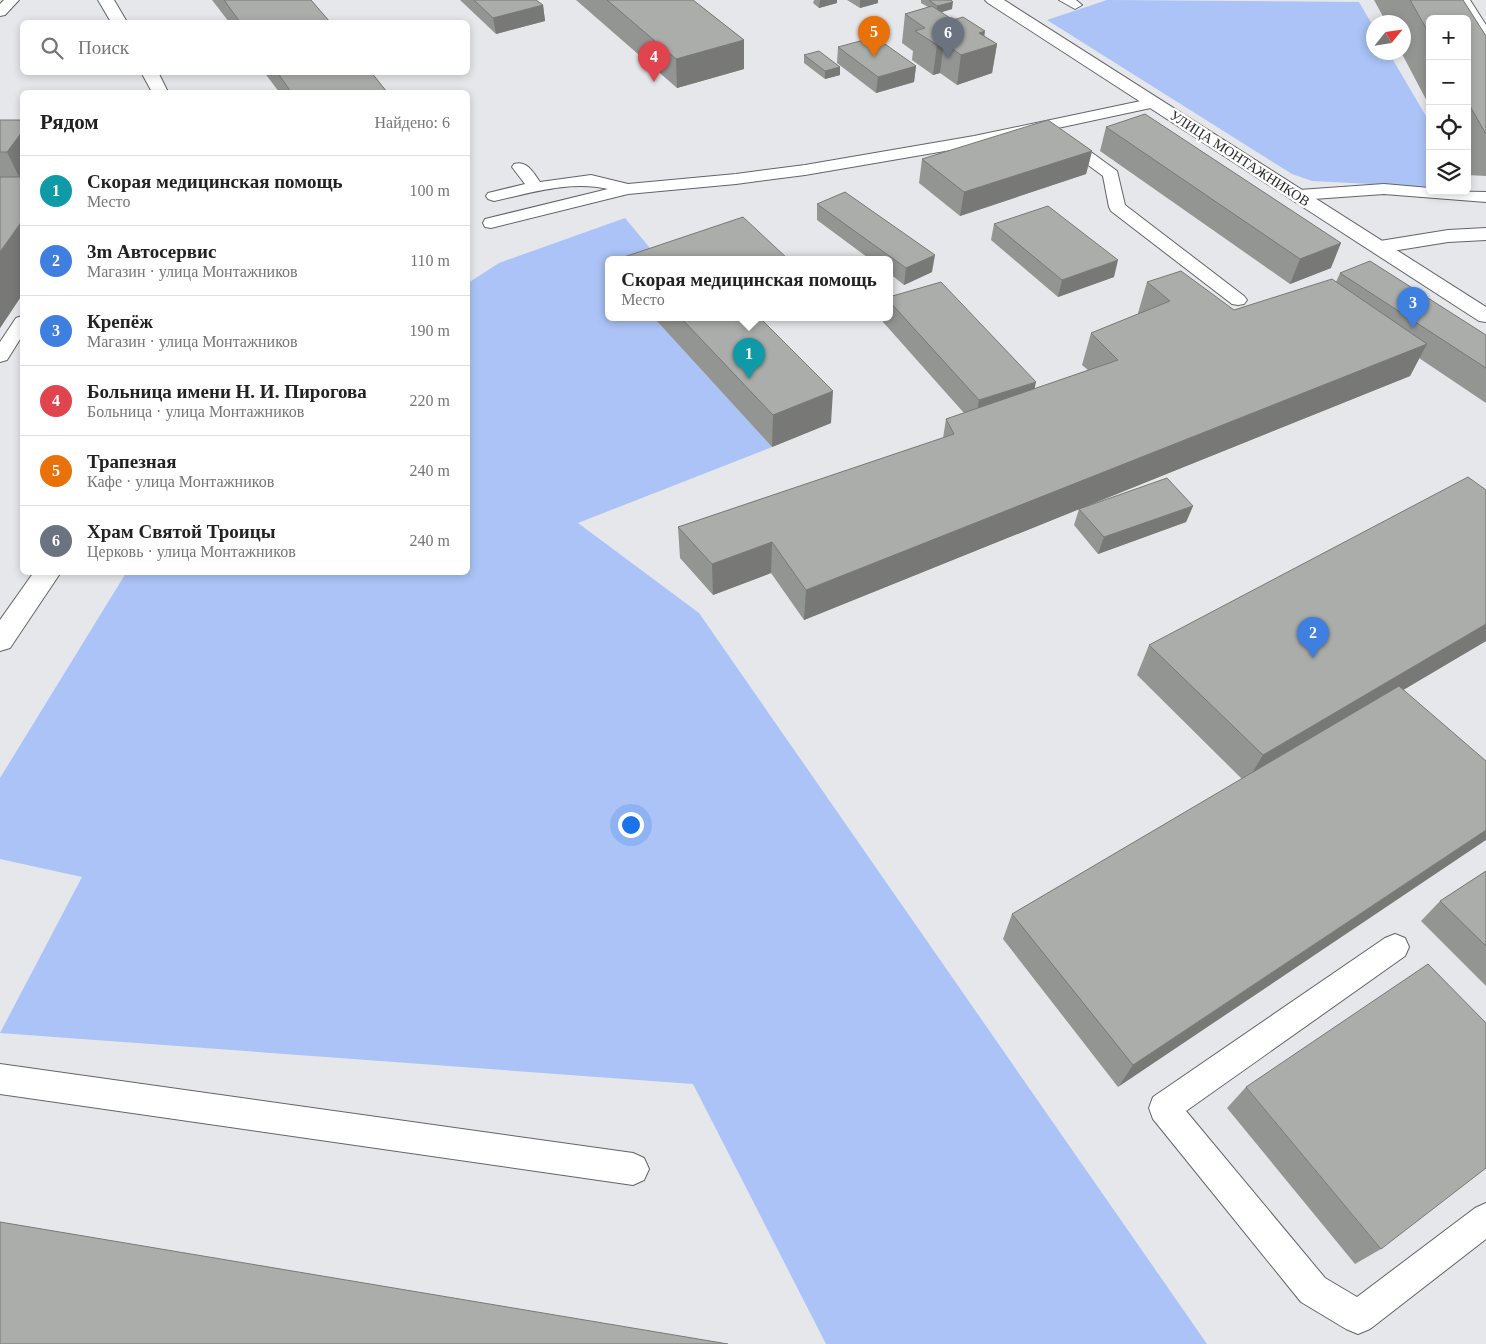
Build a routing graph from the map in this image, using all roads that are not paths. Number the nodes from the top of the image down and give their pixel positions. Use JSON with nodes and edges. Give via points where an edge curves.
{"nodes":[{"id":1,"x":12,"y":0,"type":"edge"},
{"id":2,"x":106,"y":0,"type":"edge"},
{"id":3,"x":993,"y":0,"type":"edge"},
{"id":4,"x":1463,"y":0,"type":"edge"},
{"id":5,"x":0,"y":12,"type":"edge"},
{"id":6,"x":118,"y":20,"type":"edge"},
{"id":7,"x":1486,"y":36,"type":"edge"},
{"id":8,"x":151,"y":75,"type":"edge"},
{"id":9,"x":159,"y":90,"type":"edge"},
{"id":10,"x":1155,"y":103,"type":"junction"},
{"id":11,"x":1043,"y":125,"type":"junction"},
{"id":12,"x":520,"y":167,"type":"dead end"},
{"id":13,"x":536,"y":187,"type":"junction"},
{"id":14,"x":628,"y":189,"type":"junction"},
{"id":15,"x":1299,"y":195,"type":"junction"},
{"id":16,"x":494,"y":196,"type":"dead end"},
{"id":17,"x":1486,"y":197,"type":"edge"},
{"id":18,"x":491,"y":223,"type":"dead end"},
{"id":19,"x":1486,"y":234,"type":"edge"},
{"id":20,"x":1380,"y":247,"type":"junction"},
{"id":21,"x":1238,"y":300,"type":"dead end"},
{"id":22,"x":1486,"y":316,"type":"edge"},
{"id":23,"x":20,"y":325,"type":"edge"},
{"id":24,"x":0,"y":356,"type":"edge"},
{"id":25,"x":46,"y":575,"type":"edge"},
{"id":26,"x":0,"y":641,"type":"edge"},
{"id":27,"x":1395,"y":948,"type":"dead end"},
{"id":28,"x":0,"y":1079,"type":"edge"},
{"id":29,"x":633,"y":1169,"type":"dead end"},
{"id":30,"x":1486,"y":1219,"type":"edge"}],
"edges":[{"from":1,"to":5,"type":"lane"},
{"from":2,"to":6,"type":"main road"},
{"from":3,"to":10,"type":"main road","name":"УЛИЦА МОНТАЖНИКОВ"},
{"from":4,"to":7,"type":"lane"},
{"from":8,"to":9,"type":"main road"},
{"from":10,"to":11,"type":"lane"},
{"from":10,"to":15,"type":"main road","name":"УЛИЦА МОНТАЖНИКОВ"},
{"from":11,"to":14,"type":"lane","via":[[974,141],[805,170]]},
{"from":11,"to":21,"type":"lane","via":[[1111,174],[1117,207]]},
{"from":12,"to":13,"type":"lane"},
{"from":13,"to":14,"type":"lane","via":[[591,180]]},
{"from":13,"to":16,"type":"lane"},
{"from":14,"to":18,"type":"lane"},
{"from":15,"to":17,"type":"lane","via":[[1384,190]]},
{"from":15,"to":20,"type":"main road","name":"УЛИЦА МОНТАЖНИКОВ"},
{"from":19,"to":20,"type":"main road","via":[[1448,236]]},
{"from":20,"to":22,"type":"main road","name":"УЛИЦА МОНТАЖНИКОВ"},
{"from":23,"to":24,"type":"lane"},
{"from":25,"to":26,"type":"main road"},
{"from":27,"to":30,"type":"lane","via":[[1164,1108],[1313,1290],[1358,1317]]},
{"from":28,"to":29,"type":"lane"}]}
